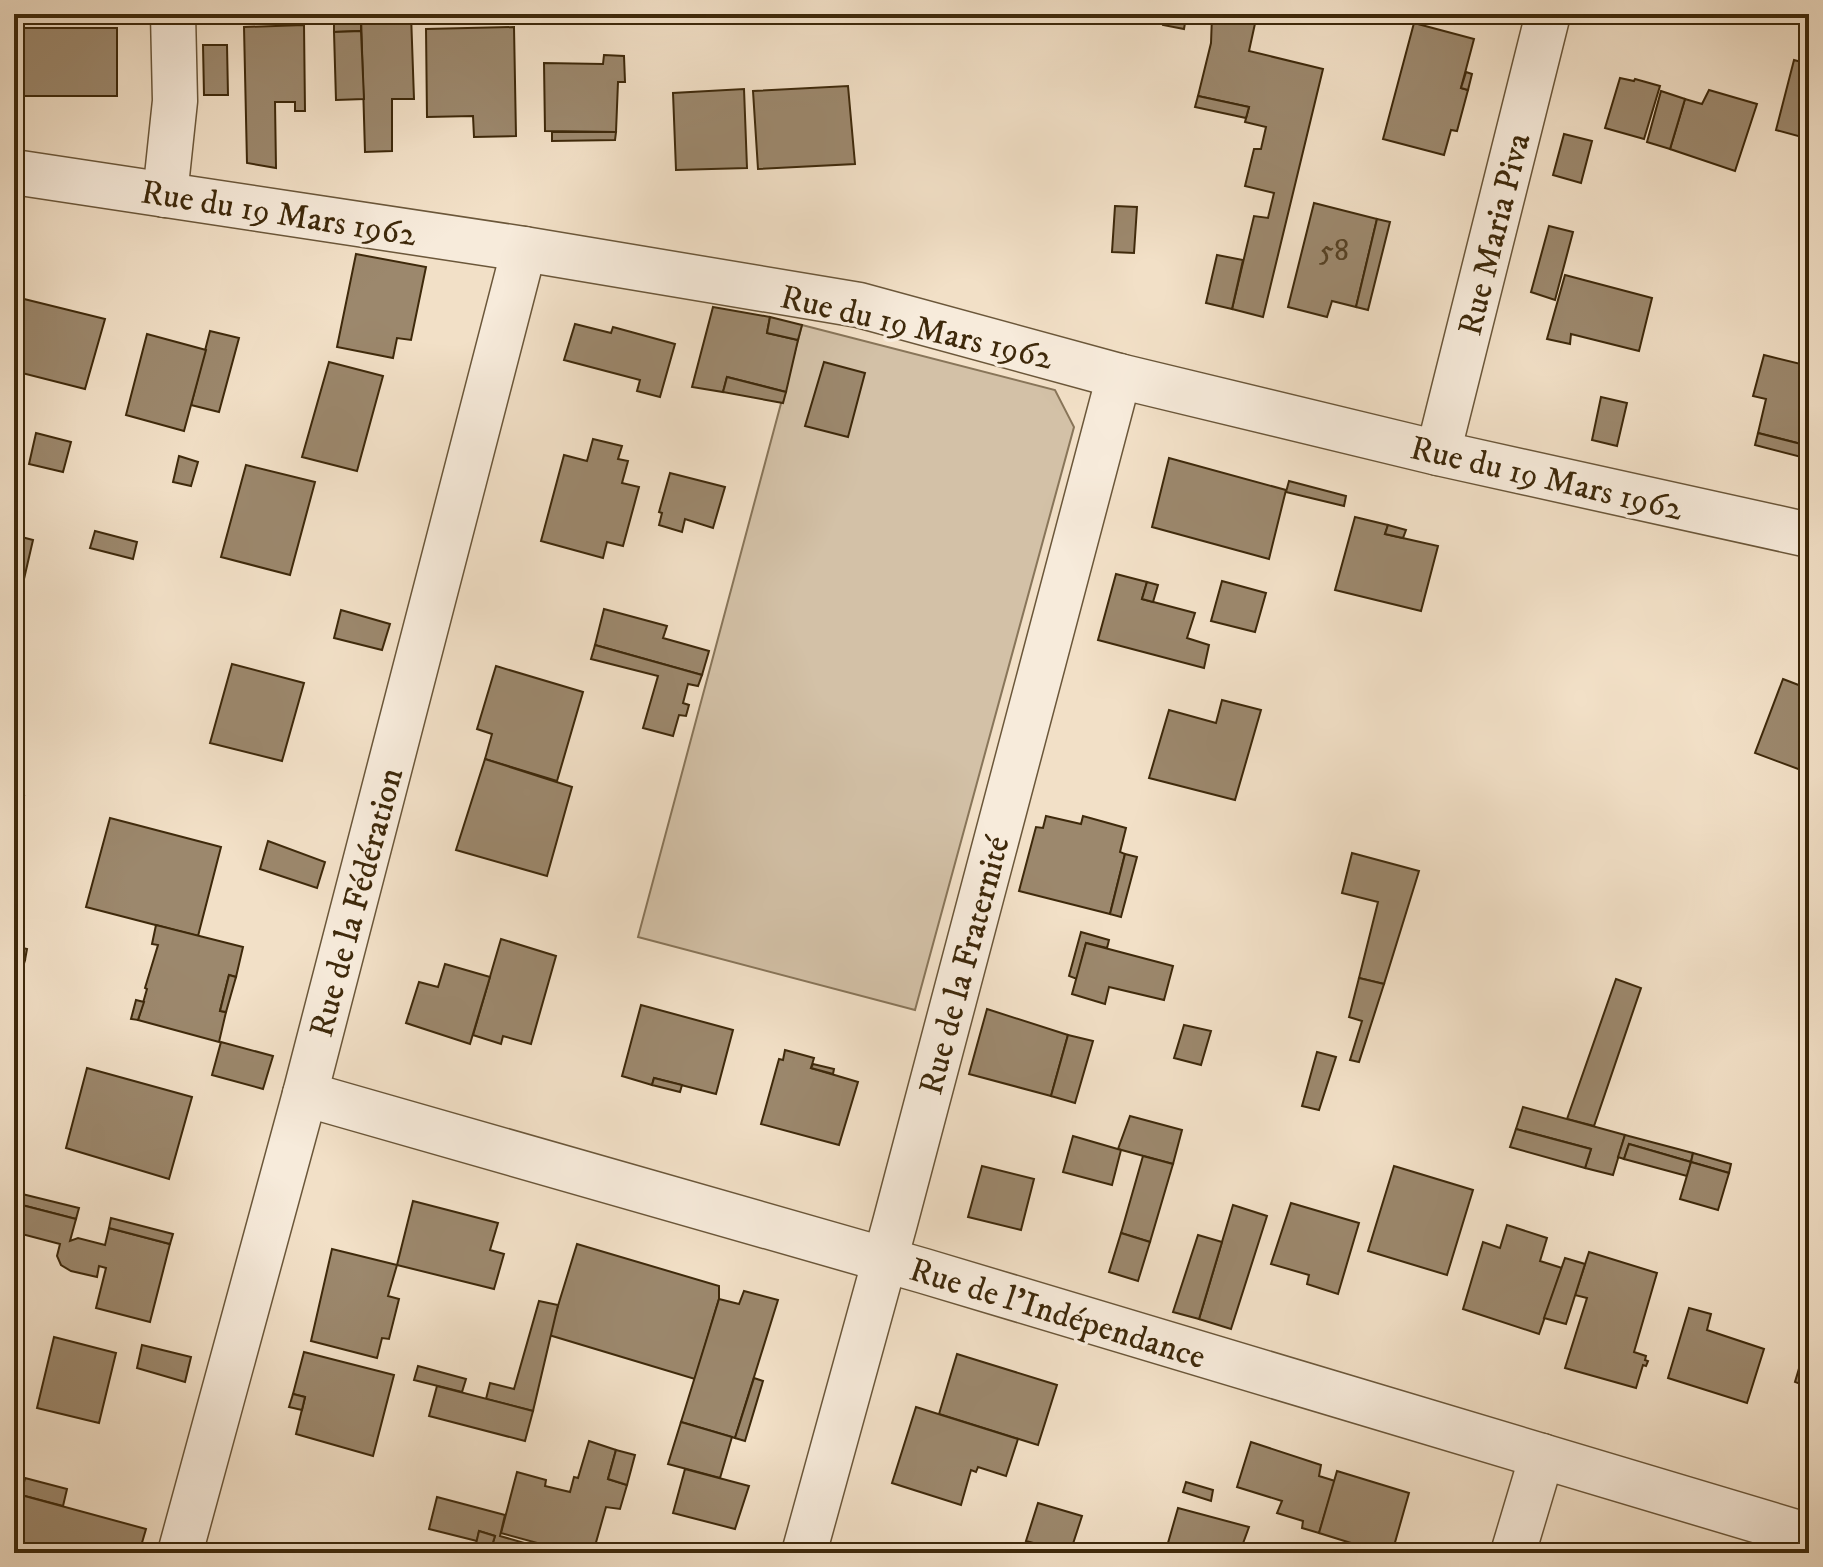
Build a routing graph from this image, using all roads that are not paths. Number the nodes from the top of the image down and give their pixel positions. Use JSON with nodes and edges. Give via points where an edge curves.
{"nodes":[{"id":1,"x":173,"y":14,"type":"edge"},
{"id":2,"x":1548,"y":14,"type":"edge"},
{"id":3,"x":14,"y":172,"type":"edge"},
{"id":4,"x":165,"y":195,"type":"junction"},
{"id":5,"x":524,"y":249,"type":"junction"},
{"id":6,"x":1119,"y":376,"type":"junction"},
{"id":7,"x":1438,"y":453,"type":"junction"},
{"id":8,"x":1809,"y":535,"type":"edge"},
{"id":9,"x":305,"y":1094,"type":"junction"},
{"id":10,"x":883,"y":1259,"type":"junction"},
{"id":11,"x":1542,"y":1456,"type":"junction"},
{"id":12,"x":1809,"y":1536,"type":"edge"},
{"id":13,"x":180,"y":1553,"type":"edge"},
{"id":14,"x":804,"y":1553,"type":"edge"},
{"id":15,"x":1513,"y":1553,"type":"edge"}],
"edges":[{"from":1,"to":4,"type":"street","via":[[175,101]]},
{"from":2,"to":7,"type":"street","name":"Rue Maria Piva"},
{"from":3,"to":4,"type":"street","name":"Rue du 19 Mars 1962"},
{"from":4,"to":5,"type":"street","name":"Rue du 19 Mars 1962"},
{"from":5,"to":6,"type":"street","name":"Rue du 19 Mars 1962","via":[[859,305]]},
{"from":5,"to":9,"type":"street","name":"Rue de la Fédération"},
{"from":6,"to":7,"type":"street","name":"Rue du 19 Mars 1962"},
{"from":6,"to":10,"type":"street","name":"Rue de la Fraternité"},
{"from":7,"to":8,"type":"street","name":"Rue du 19 Mars 1962"},
{"from":9,"to":10,"type":"street","name":"Rue de l'Indépendance"},
{"from":9,"to":13,"type":"street","name":"Rue de la Fédération"},
{"from":10,"to":11,"type":"street","name":"Rue de l'Indépendance"},
{"from":10,"to":14,"type":"street","name":"Rue de la Fraternité"},
{"from":11,"to":12,"type":"street","name":"Rue de l'Indépendance"},
{"from":11,"to":15,"type":"street"}]}
